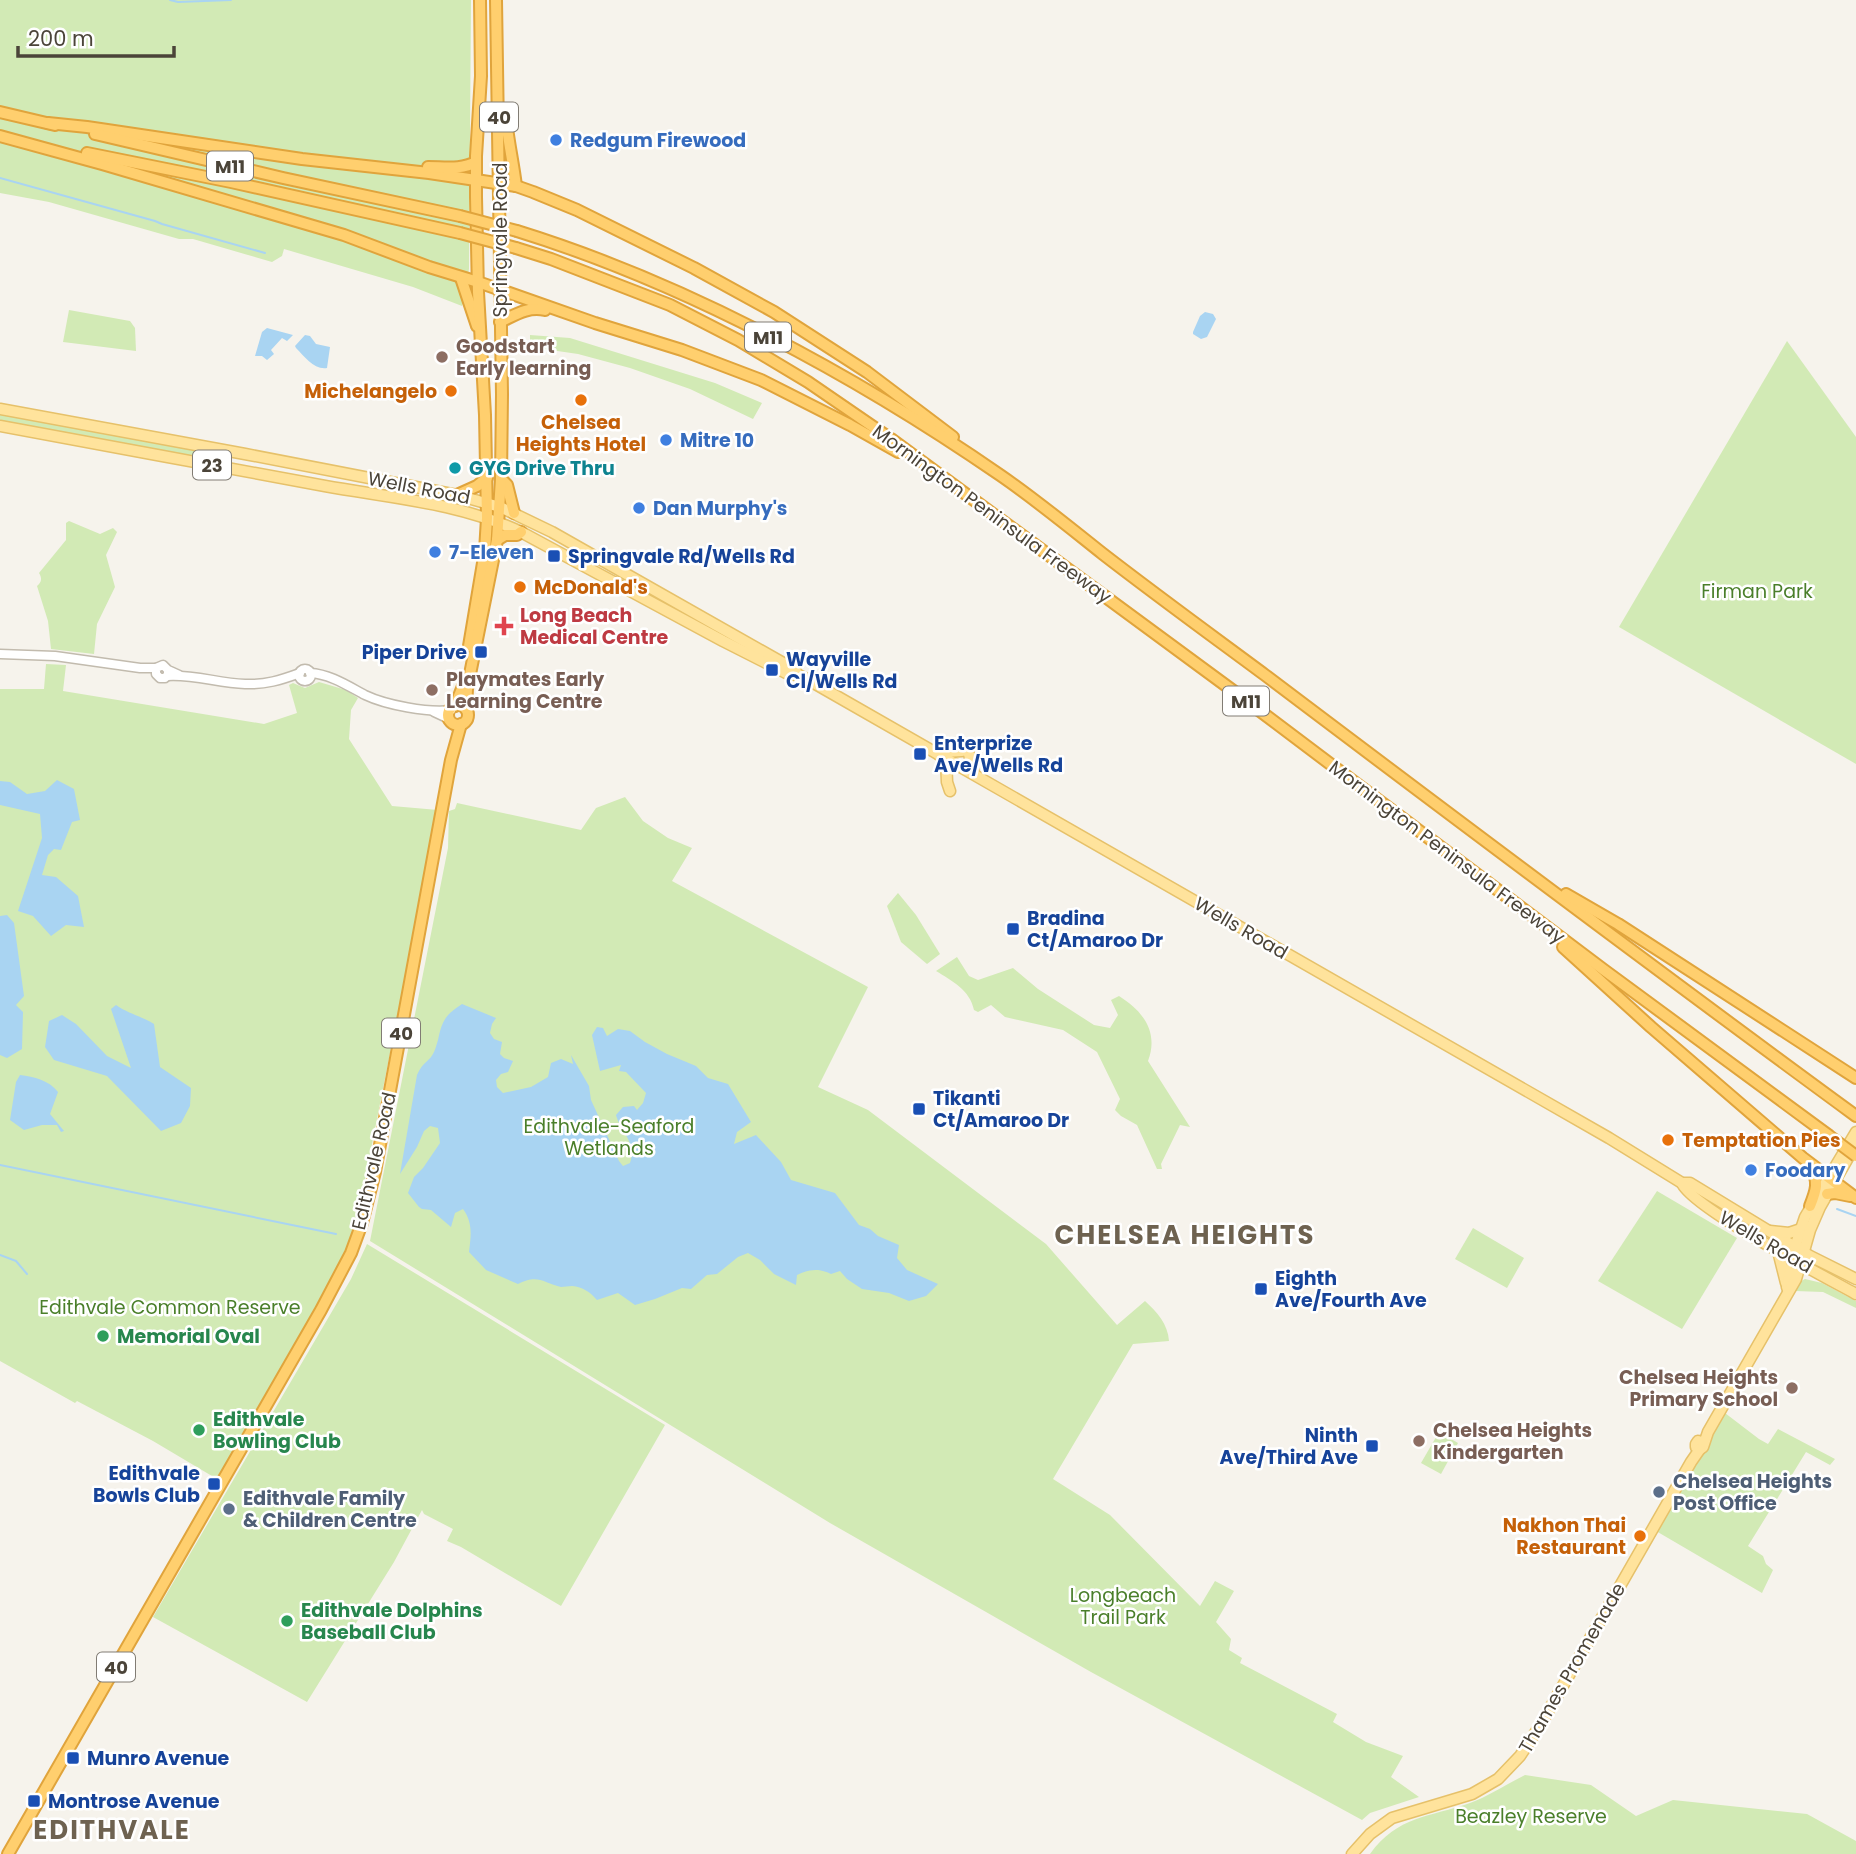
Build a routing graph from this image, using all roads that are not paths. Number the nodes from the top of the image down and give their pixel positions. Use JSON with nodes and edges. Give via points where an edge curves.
{"nodes":[{"id":1,"x":480,"y":0,"type":"edge"},
{"id":2,"x":496,"y":0,"type":"edge"},
{"id":3,"x":498,"y":63,"type":"junction"},
{"id":4,"x":0,"y":112,"type":"edge"},
{"id":5,"x":48,"y":123,"type":"junction"},
{"id":6,"x":0,"y":136,"type":"edge"},
{"id":7,"x":476,"y":162,"type":"junction"},
{"id":8,"x":369,"y":165,"type":"junction"},
{"id":9,"x":477,"y":180,"type":"junction"},
{"id":10,"x":499,"y":185,"type":"junction"},
{"id":11,"x":516,"y":186,"type":"junction"},
{"id":12,"x":461,"y":278,"type":"junction"},
{"id":13,"x":478,"y":282,"type":"junction"},
{"id":14,"x":500,"y":290,"type":"junction"},
{"id":15,"x":500,"y":322,"type":"junction"},
{"id":16,"x":595,"y":323,"type":"junction"},
{"id":17,"x":481,"y":335,"type":"junction"},
{"id":18,"x":0,"y":409,"type":"edge"},
{"id":19,"x":0,"y":426,"type":"edge"},
{"id":20,"x":1002,"y":476,"type":"junction"},
{"id":21,"x":487,"y":478,"type":"junction"},
{"id":22,"x":501,"y":479,"type":"junction"},
{"id":23,"x":457,"y":495,"type":"junction"},
{"id":24,"x":487,"y":502,"type":"junction"},
{"id":25,"x":980,"y":505,"type":"junction"},
{"id":26,"x":500,"y":507,"type":"junction"},
{"id":27,"x":514,"y":513,"type":"junction"},
{"id":28,"x":487,"y":518,"type":"junction"},
{"id":29,"x":499,"y":522,"type":"junction"},
{"id":30,"x":522,"y":532,"type":"junction"},
{"id":31,"x":497,"y":540,"type":"junction"},
{"id":32,"x":0,"y":654,"type":"edge"},
{"id":33,"x":798,"y":675,"type":"junction"},
{"id":34,"x":456,"y":715,"type":"junction"},
{"id":35,"x":943,"y":757,"type":"junction"},
{"id":36,"x":974,"y":774,"type":"junction"},
{"id":37,"x":950,"y":791,"type":"dead end"},
{"id":38,"x":1524,"y":870,"type":"junction"},
{"id":39,"x":1511,"y":900,"type":"junction"},
{"id":40,"x":1853,"y":1075,"type":"edge"},
{"id":41,"x":1856,"y":1116,"type":"edge"},
{"id":42,"x":1856,"y":1132,"type":"edge"},
{"id":43,"x":1856,"y":1144,"type":"edge"},
{"id":44,"x":1856,"y":1156,"type":"edge"},
{"id":45,"x":1803,"y":1158,"type":"junction"},
{"id":46,"x":1831,"y":1180,"type":"junction"},
{"id":47,"x":1682,"y":1183,"type":"junction"},
{"id":48,"x":1827,"y":1194,"type":"junction"},
{"id":49,"x":1856,"y":1198,"type":"edge"},
{"id":50,"x":1810,"y":1206,"type":"junction"},
{"id":51,"x":1801,"y":1229,"type":"junction"},
{"id":52,"x":1766,"y":1231,"type":"junction"},
{"id":53,"x":1778,"y":1251,"type":"junction"},
{"id":54,"x":1798,"y":1255,"type":"junction"},
{"id":55,"x":1796,"y":1279,"type":"junction"},
{"id":56,"x":1856,"y":1279,"type":"edge"},
{"id":57,"x":1831,"y":1280,"type":"junction"},
{"id":58,"x":1787,"y":1289,"type":"junction"},
{"id":59,"x":1856,"y":1294,"type":"edge"},
{"id":60,"x":1402,"y":1815,"type":"junction"},
{"id":61,"x":8,"y":1854,"type":"edge"},
{"id":62,"x":1352,"y":1854,"type":"edge"},
{"id":63,"x":1359,"y":1854,"type":"edge"}],
"edges":[{"from":1,"to":7,"type":"highway","name":"Springvale Road","number":"40"},
{"from":2,"to":3,"type":"highway","name":"Springvale Road","number":"40"},
{"from":3,"to":10,"type":"highway","name":"Springvale Road","number":"40"},
{"from":3,"to":11,"type":"highway","via":[[504,77]]},
{"from":4,"to":5,"type":"highway","name":"Mornington Peninsula Freeway","number":"M11"},
{"from":5,"to":8,"type":"highway"},
{"from":5,"to":20,"type":"highway","name":"Mornington Peninsula Freeway","number":"M11","bridge":true,"via":[[460,215],[643,277],[811,359]]},
{"from":6,"to":12,"type":"highway","via":[[344,235]]},
{"from":6,"to":25,"type":"highway","name":"Mornington Peninsula Freeway","number":"M11","bridge":true,"via":[[460,233],[597,276],[670,305],[738,340],[818,389]]},
{"from":7,"to":8,"type":"highway","via":[[457,168]]},
{"from":7,"to":9,"type":"highway","name":"Springvale Road","number":"40"},
{"from":8,"to":9,"type":"highway"},
{"from":9,"to":10,"type":"highway"},
{"from":9,"to":13,"type":"highway","name":"Springvale Road","number":"40"},
{"from":10,"to":11,"type":"highway"},
{"from":10,"to":14,"type":"highway","name":"Springvale Road","number":"40"},
{"from":11,"to":20,"type":"highway","via":[[734,288],[887,386]]},
{"from":12,"to":13,"type":"highway"},
{"from":12,"to":17,"type":"highway"},
{"from":13,"to":14,"type":"highway"},
{"from":13,"to":17,"type":"highway","name":"Springvale Road","number":"40"},
{"from":14,"to":15,"type":"highway","name":"Springvale Road","number":"40"},
{"from":14,"to":16,"type":"highway"},
{"from":15,"to":16,"type":"highway","via":[[538,309]]},
{"from":15,"to":22,"type":"highway","name":"Springvale Road","number":"40"},
{"from":16,"to":25,"type":"highway","via":[[761,380],[919,464]]},
{"from":17,"to":21,"type":"highway","name":"Springvale Road","number":"40"},
{"from":18,"to":23,"type":"main road","name":"Wells Road","number":"23"},
{"from":19,"to":28,"type":"main road","name":"Wells Road","number":"23","via":[[424,502]]},
{"from":20,"to":38,"type":"highway","name":"Mornington Peninsula Freeway","number":"M11"},
{"from":21,"to":23,"type":"highway"},
{"from":21,"to":24,"type":"highway","name":"Springvale Road","number":"40"},
{"from":22,"to":26,"type":"highway","name":"Springvale Road","number":"40"},
{"from":22,"to":27,"type":"highway","via":[[508,485]]},
{"from":23,"to":24,"type":"main road","name":"Wells Road","number":"23"},
{"from":24,"to":26,"type":"main road","name":"Wells Road","number":"23"},
{"from":24,"to":28,"type":"highway","name":"Springvale Road","number":"40"},
{"from":25,"to":39,"type":"highway","name":"Mornington Peninsula Freeway","number":"M11"},
{"from":26,"to":27,"type":"main road","name":"Wells Road"},
{"from":26,"to":29,"type":"highway","name":"Springvale Road","number":"40"},
{"from":27,"to":33,"type":"main road","name":"Wells Road"},
{"from":28,"to":29,"type":"main road","name":"Wells Road","number":"23"},
{"from":28,"to":34,"type":"highway","name":"Edithvale Road","number":"40"},
{"from":29,"to":30,"type":"main road","name":"Wells Road"},
{"from":29,"to":31,"type":"highway","name":"Edithvale Road","number":"40"},
{"from":30,"to":31,"type":"highway"},
{"from":30,"to":33,"type":"main road","name":"Wells Road","via":[[723,642]]},
{"from":31,"to":34,"type":"highway","name":"Edithvale Road","number":"40","via":[[467,689]]},
{"from":32,"to":34,"type":"street","via":[[55,656],[156,671],[163,666],[167,673],[243,684],[327,677],[378,701]]},
{"from":33,"to":35,"type":"main road","name":"Wells Road"},
{"from":34,"to":61,"type":"highway","name":"Edithvale Road","number":"40","via":[[452,760],[371,1188],[351,1253]]},
{"from":35,"to":36,"type":"main road","name":"Wells Road"},
{"from":35,"to":36,"type":"main road","via":[[944,752],[965,751]]},
{"from":35,"to":37,"type":"main road"},
{"from":36,"to":47,"type":"main road","name":"Wells Road"},
{"from":38,"to":40,"type":"highway","via":[[1618,924]]},
{"from":38,"to":41,"type":"highway","name":"Mornington Peninsula Freeway","number":"M11"},
{"from":39,"to":44,"type":"highway","name":"Mornington Peninsula Freeway","number":"M11","bridge":true},
{"from":39,"to":45,"type":"highway"},
{"from":42,"to":46,"type":"main road","name":"Thames Promenade"},
{"from":43,"to":46,"type":"main road","name":"Thames Promenade"},
{"from":45,"to":46,"type":"highway"},
{"from":45,"to":50,"type":"highway","via":[[1817,1182]]},
{"from":46,"to":48,"type":"main road","name":"Thames Promenade"},
{"from":46,"to":49,"type":"highway"},
{"from":46,"to":50,"type":"main road","name":"Thames Promenade"},
{"from":47,"to":52,"type":"main road","name":"Wells Road"},
{"from":47,"to":53,"type":"main road","name":"Wells Road","via":[[1714,1212]]},
{"from":48,"to":49,"type":"highway"},
{"from":48,"to":54,"type":"main road","name":"Thames Promenade"},
{"from":50,"to":51,"type":"main road","name":"Thames Promenade"},
{"from":51,"to":52,"type":"main road"},
{"from":51,"to":54,"type":"main road","name":"Thames Promenade"},
{"from":52,"to":54,"type":"main road","name":"Wells Road"},
{"from":53,"to":54,"type":"main road","name":"Wells Road"},
{"from":53,"to":58,"type":"main road"},
{"from":54,"to":55,"type":"main road","name":"Thames Promenade"},
{"from":54,"to":56,"type":"main road","name":"Wells Road"},
{"from":54,"to":57,"type":"main road","name":"Wells Road"},
{"from":54,"to":58,"type":"main road","name":"Thames Promenade"},
{"from":55,"to":57,"type":"main road"},
{"from":55,"to":58,"type":"main road","name":"Thames Promenade"},
{"from":57,"to":59,"type":"main road","name":"Wells Road"},
{"from":58,"to":60,"type":"main road","name":"Thames Promenade","via":[[1778,1312],[1520,1756],[1482,1790]]},
{"from":60,"to":62,"type":"main road","name":"Thames Promenade","via":[[1374,1829]]},
{"from":60,"to":63,"type":"main road","name":"Thames Promenade"}]}
